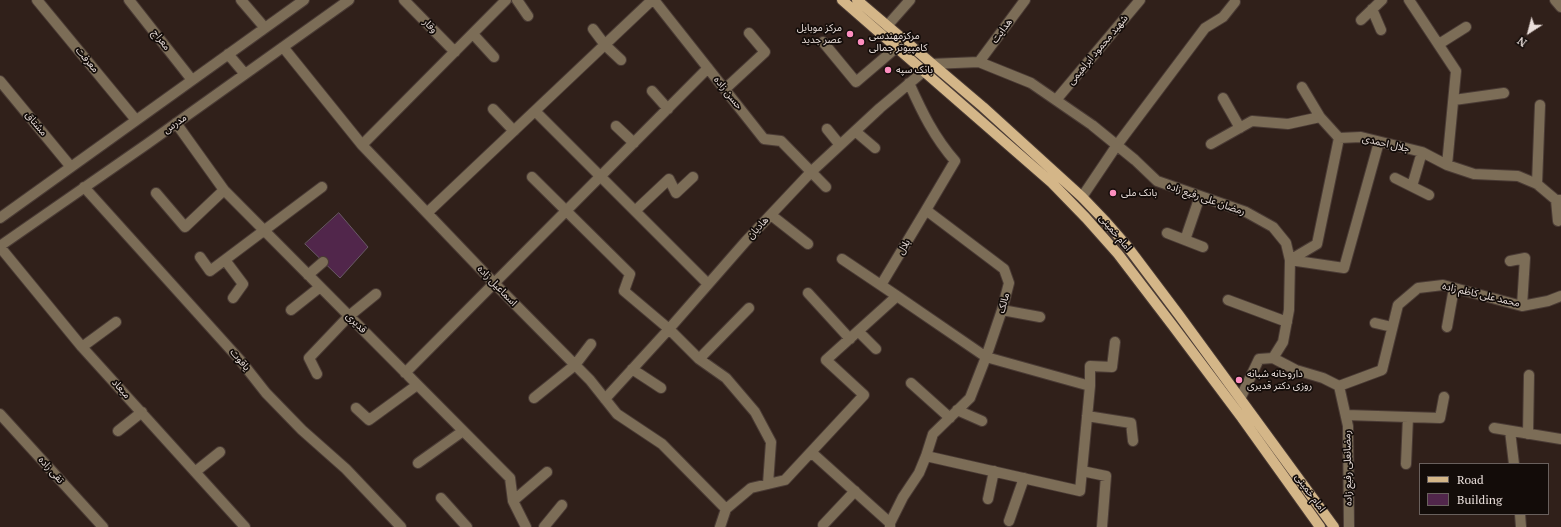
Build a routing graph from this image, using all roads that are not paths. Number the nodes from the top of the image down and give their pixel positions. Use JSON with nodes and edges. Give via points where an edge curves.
{"nodes":[{"id":1,"x":37,"y":0,"type":"edge"},
{"id":2,"x":129,"y":0,"type":"edge"},
{"id":3,"x":241,"y":0,"type":"edge"},
{"id":4,"x":304,"y":0,"type":"edge"},
{"id":5,"x":349,"y":0,"type":"edge"},
{"id":6,"x":404,"y":0,"type":"edge"},
{"id":7,"x":517,"y":0,"type":"edge"},
{"id":8,"x":653,"y":0,"type":"edge"},
{"id":9,"x":842,"y":0,"type":"edge"},
{"id":10,"x":857,"y":0,"type":"edge"},
{"id":11,"x":910,"y":0,"type":"edge"},
{"id":12,"x":1025,"y":0,"type":"edge"},
{"id":13,"x":1140,"y":0,"type":"edge"},
{"id":14,"x":1382,"y":0,"type":"edge"},
{"id":15,"x":1409,"y":0,"type":"edge"},
{"id":16,"x":1555,"y":0,"type":"edge"},
{"id":17,"x":499,"y":2,"type":"edge"},
{"id":18,"x":1235,"y":2,"type":"dead end"},
{"id":19,"x":1561,"y":7,"type":"edge"},
{"id":20,"x":1372,"y":9,"type":"junction"},
{"id":21,"x":528,"y":16,"type":"dead end"},
{"id":22,"x":1361,"y":20,"type":"dead end"},
{"id":23,"x":887,"y":26,"type":"junction"},
{"id":24,"x":1466,"y":27,"type":"dead end"},
{"id":25,"x":265,"y":28,"type":"junction"},
{"id":26,"x":593,"y":29,"type":"dead end"},
{"id":27,"x":1382,"y":30,"type":"dead end"},
{"id":28,"x":749,"y":33,"type":"dead end"},
{"id":29,"x":473,"y":34,"type":"junction"},
{"id":30,"x":823,"y":42,"type":"dead end"},
{"id":31,"x":1439,"y":44,"type":"junction"},
{"id":32,"x":604,"y":45,"type":"junction"},
{"id":33,"x":283,"y":47,"type":"junction"},
{"id":34,"x":897,"y":47,"type":"junction"},
{"id":35,"x":455,"y":52,"type":"junction"},
{"id":36,"x":228,"y":54,"type":"junction"},
{"id":37,"x":494,"y":57,"type":"dead end"},
{"id":38,"x":621,"y":60,"type":"dead end"},
{"id":39,"x":979,"y":62,"type":"junction"},
{"id":40,"x":928,"y":67,"type":"junction"},
{"id":41,"x":708,"y":68,"type":"junction"},
{"id":42,"x":245,"y":74,"type":"junction"},
{"id":43,"x":192,"y":80,"type":"junction"},
{"id":44,"x":0,"y":81,"type":"edge"},
{"id":45,"x":909,"y":83,"type":"junction"},
{"id":46,"x":1302,"y":87,"type":"dead end"},
{"id":47,"x":725,"y":89,"type":"junction"},
{"id":48,"x":652,"y":91,"type":"dead end"},
{"id":49,"x":1504,"y":93,"type":"dead end"},
{"id":50,"x":1223,"y":98,"type":"dead end"},
{"id":51,"x":1056,"y":100,"type":"junction"},
{"id":52,"x":1454,"y":100,"type":"junction"},
{"id":53,"x":1540,"y":105,"type":"dead end"},
{"id":54,"x":493,"y":109,"type":"dead end"},
{"id":55,"x":668,"y":109,"type":"junction"},
{"id":56,"x":535,"y":111,"type":"junction"},
{"id":57,"x":1320,"y":117,"type":"junction"},
{"id":58,"x":136,"y":120,"type":"junction"},
{"id":59,"x":176,"y":123,"type":"junction"},
{"id":60,"x":616,"y":126,"type":"dead end"},
{"id":61,"x":1240,"y":128,"type":"junction"},
{"id":62,"x":827,"y":130,"type":"dead end"},
{"id":63,"x":514,"y":131,"type":"junction"},
{"id":64,"x":855,"y":131,"type":"junction"},
{"id":65,"x":1339,"y":138,"type":"junction"},
{"id":66,"x":1379,"y":142,"type":"junction"},
{"id":67,"x":634,"y":143,"type":"junction"},
{"id":68,"x":1211,"y":144,"type":"dead end"},
{"id":69,"x":362,"y":145,"type":"junction"},
{"id":70,"x":840,"y":145,"type":"junction"},
{"id":71,"x":1117,"y":146,"type":"junction"},
{"id":72,"x":875,"y":148,"type":"dead end"},
{"id":73,"x":1422,"y":152,"type":"junction"},
{"id":74,"x":1447,"y":165,"type":"junction"},
{"id":75,"x":71,"y":167,"type":"junction"},
{"id":76,"x":811,"y":172,"type":"junction"},
{"id":77,"x":600,"y":176,"type":"junction"},
{"id":78,"x":532,"y":177,"type":"dead end"},
{"id":79,"x":693,"y":177,"type":"dead end"},
{"id":80,"x":1395,"y":178,"type":"dead end"},
{"id":81,"x":1537,"y":184,"type":"junction"},
{"id":82,"x":322,"y":186,"type":"dead end"},
{"id":83,"x":1412,"y":186,"type":"junction"},
{"id":84,"x":84,"y":187,"type":"junction"},
{"id":85,"x":826,"y":187,"type":"dead end"},
{"id":86,"x":224,"y":190,"type":"junction"},
{"id":87,"x":156,"y":193,"type":"dead end"},
{"id":88,"x":1429,"y":195,"type":"dead end"},
{"id":89,"x":1200,"y":196,"type":"junction"},
{"id":90,"x":1082,"y":197,"type":"junction"},
{"id":91,"x":1558,"y":200,"type":"edge"},
{"id":92,"x":926,"y":210,"type":"junction"},
{"id":93,"x":566,"y":211,"type":"junction"},
{"id":94,"x":635,"y":211,"type":"junction"},
{"id":95,"x":2,"y":213,"type":"edge"},
{"id":96,"x":427,"y":213,"type":"junction"},
{"id":97,"x":771,"y":215,"type":"junction"},
{"id":98,"x":1558,"y":221,"type":"dead end"},
{"id":99,"x":265,"y":230,"type":"junction"},
{"id":100,"x":1167,"y":233,"type":"dead end"},
{"id":101,"x":1186,"y":240,"type":"junction"},
{"id":102,"x":808,"y":244,"type":"dead end"},
{"id":103,"x":0,"y":246,"type":"edge"},
{"id":104,"x":1203,"y":248,"type":"dead end"},
{"id":105,"x":200,"y":257,"type":"dead end"},
{"id":106,"x":842,"y":259,"type":"dead end"},
{"id":107,"x":225,"y":260,"type":"junction"},
{"id":108,"x":1290,"y":260,"type":"junction"},
{"id":109,"x":1510,"y":261,"type":"dead end"},
{"id":110,"x":323,"y":262,"type":"dead end"},
{"id":111,"x":308,"y":275,"type":"junction"},
{"id":112,"x":494,"y":283,"type":"junction"},
{"id":113,"x":708,"y":284,"type":"junction"},
{"id":114,"x":881,"y":285,"type":"junction"},
{"id":115,"x":320,"y":287,"type":"junction"},
{"id":116,"x":1454,"y":288,"type":"junction"},
{"id":117,"x":808,"y":293,"type":"dead end"},
{"id":118,"x":376,"y":294,"type":"dead end"},
{"id":119,"x":897,"y":296,"type":"junction"},
{"id":120,"x":1561,"y":296,"type":"edge"},
{"id":121,"x":233,"y":298,"type":"dead end"},
{"id":122,"x":1228,"y":300,"type":"dead end"},
{"id":123,"x":1522,"y":306,"type":"junction"},
{"id":124,"x":749,"y":308,"type":"dead end"},
{"id":125,"x":292,"y":310,"type":"dead end"},
{"id":126,"x":1002,"y":310,"type":"junction"},
{"id":127,"x":349,"y":316,"type":"junction"},
{"id":128,"x":1040,"y":318,"type":"dead end"},
{"id":129,"x":116,"y":322,"type":"dead end"},
{"id":130,"x":1287,"y":322,"type":"junction"},
{"id":131,"x":1375,"y":323,"type":"dead end"},
{"id":132,"x":1392,"y":327,"type":"junction"},
{"id":133,"x":1447,"y":327,"type":"dead end"},
{"id":134,"x":669,"y":329,"type":"junction"},
{"id":135,"x":858,"y":331,"type":"junction"},
{"id":136,"x":850,"y":339,"type":"junction"},
{"id":137,"x":1115,"y":342,"type":"dead end"},
{"id":138,"x":590,"y":344,"type":"dead end"},
{"id":139,"x":82,"y":347,"type":"junction"},
{"id":140,"x":876,"y":349,"type":"dead end"},
{"id":141,"x":986,"y":358,"type":"junction"},
{"id":142,"x":1273,"y":358,"type":"junction"},
{"id":143,"x":699,"y":359,"type":"junction"},
{"id":144,"x":575,"y":365,"type":"junction"},
{"id":145,"x":632,"y":369,"type":"junction"},
{"id":146,"x":405,"y":373,"type":"junction"},
{"id":147,"x":317,"y":374,"type":"dead end"},
{"id":148,"x":1529,"y":375,"type":"dead end"},
{"id":149,"x":910,"y":383,"type":"dead end"},
{"id":150,"x":417,"y":385,"type":"junction"},
{"id":151,"x":1090,"y":386,"type":"junction"},
{"id":152,"x":1339,"y":386,"type":"junction"},
{"id":153,"x":661,"y":388,"type":"dead end"},
{"id":154,"x":1241,"y":397,"type":"junction"},
{"id":155,"x":1444,"y":397,"type":"dead end"},
{"id":156,"x":534,"y":398,"type":"dead end"},
{"id":157,"x":605,"y":399,"type":"junction"},
{"id":158,"x":356,"y":408,"type":"dead end"},
{"id":159,"x":958,"y":410,"type":"junction"},
{"id":160,"x":142,"y":412,"type":"junction"},
{"id":161,"x":0,"y":414,"type":"edge"},
{"id":162,"x":1346,"y":415,"type":"junction"},
{"id":163,"x":1087,"y":416,"type":"junction"},
{"id":164,"x":1408,"y":417,"type":"junction"},
{"id":165,"x":950,"y":418,"type":"junction"},
{"id":166,"x":982,"y":421,"type":"dead end"},
{"id":167,"x":1494,"y":428,"type":"dead end"},
{"id":168,"x":118,"y":431,"type":"dead end"},
{"id":169,"x":462,"y":431,"type":"junction"},
{"id":170,"x":1510,"y":431,"type":"junction"},
{"id":171,"x":1528,"y":434,"type":"junction"},
{"id":172,"x":1561,"y":439,"type":"edge"},
{"id":173,"x":1133,"y":441,"type":"dead end"},
{"id":174,"x":220,"y":452,"type":"dead end"},
{"id":175,"x":811,"y":452,"type":"junction"},
{"id":176,"x":926,"y":456,"type":"junction"},
{"id":177,"x":418,"y":463,"type":"dead end"},
{"id":178,"x":1514,"y":463,"type":"edge"},
{"id":179,"x":1406,"y":464,"type":"dead end"},
{"id":180,"x":994,"y":471,"type":"junction"},
{"id":181,"x":1082,"y":471,"type":"junction"},
{"id":182,"x":196,"y":472,"type":"junction"},
{"id":183,"x":547,"y":472,"type":"dead end"},
{"id":184,"x":1024,"y":478,"type":"junction"},
{"id":185,"x":768,"y":484,"type":"junction"},
{"id":186,"x":855,"y":491,"type":"junction"},
{"id":187,"x":441,"y":498,"type":"dead end"},
{"id":188,"x":988,"y":499,"type":"dead end"},
{"id":189,"x":513,"y":500,"type":"junction"},
{"id":190,"x":562,"y":505,"type":"dead end"},
{"id":191,"x":726,"y":509,"type":"junction"},
{"id":192,"x":1520,"y":515,"type":"edge"},
{"id":193,"x":1009,"y":521,"type":"dead end"},
{"id":194,"x":521,"y":525,"type":"edge"},
{"id":195,"x":823,"y":525,"type":"dead end"},
{"id":196,"x":890,"y":525,"type":"edge"},
{"id":197,"x":103,"y":527,"type":"edge"},
{"id":198,"x":245,"y":527,"type":"edge"},
{"id":199,"x":401,"y":527,"type":"edge"},
{"id":200,"x":467,"y":527,"type":"edge"},
{"id":201,"x":544,"y":527,"type":"edge"},
{"id":202,"x":720,"y":527,"type":"edge"},
{"id":203,"x":1102,"y":527,"type":"edge"},
{"id":204,"x":1320,"y":527,"type":"edge"},
{"id":205,"x":1334,"y":527,"type":"edge"},
{"id":206,"x":1349,"y":527,"type":"edge"},
{"id":207,"x":1522,"y":527,"type":"edge"}],
"edges":[{"from":1,"to":58,"type":"street","name":"معرفت"},
{"from":2,"to":43,"type":"street","name":"معراج"},
{"from":3,"to":25,"type":"street"},
{"from":4,"to":25,"type":"street"},
{"from":5,"to":33,"type":"street","name":"مدرس"},
{"from":6,"to":35,"type":"street","name":"وقار"},
{"from":7,"to":21,"type":"street"},
{"from":8,"to":32,"type":"street"},
{"from":8,"to":41,"type":"street","name":"حسن زاده"},
{"from":9,"to":34,"type":"main road","name":"امام خمینی"},
{"from":10,"to":23,"type":"main road","name":"امام خمینی"},
{"from":11,"to":23,"type":"street"},
{"from":12,"to":39,"type":"street","name":"هدایت"},
{"from":13,"to":51,"type":"street","name":"شهید محمود ابراهیمی"},
{"from":14,"to":20,"type":"street"},
{"from":15,"to":31,"type":"street"},
{"from":16,"to":19,"type":"street"},
{"from":17,"to":29,"type":"street"},
{"from":18,"to":71,"type":"street","via":[[1223,17],[1205,28]]},
{"from":20,"to":22,"type":"street"},
{"from":20,"to":27,"type":"street"},
{"from":23,"to":40,"type":"main road","name":"امام خمینی"},
{"from":24,"to":31,"type":"street"},
{"from":25,"to":36,"type":"street"},
{"from":26,"to":32,"type":"street"},
{"from":28,"to":47,"type":"street","via":[[765,52]]},
{"from":29,"to":35,"type":"street"},
{"from":29,"to":37,"type":"street"},
{"from":30,"to":34,"type":"street","via":[[856,82]]},
{"from":31,"to":52,"type":"street","via":[[1456,71]]},
{"from":32,"to":38,"type":"street"},
{"from":32,"to":56,"type":"street"},
{"from":33,"to":42,"type":"street","name":"مدرس"},
{"from":33,"to":69,"type":"street","name":"اسماعیل زاده"},
{"from":34,"to":40,"type":"main road","name":"امام خمینی"},
{"from":35,"to":69,"type":"street"},
{"from":36,"to":42,"type":"street"},
{"from":36,"to":43,"type":"street"},
{"from":39,"to":40,"type":"street","name":"رمضان علی رفیع زاده"},
{"from":39,"to":51,"type":"street","name":"رمضان علی رفیع زاده","via":[[1031,83]]},
{"from":40,"to":45,"type":"street","name":"هادیان"},
{"from":40,"to":90,"type":"main road","name":"امام خمینی","via":[[983,107]]},
{"from":40,"to":204,"type":"main road","name":"امام خمینی","via":[[1071,201],[1109,244],[1242,418]]},
{"from":41,"to":47,"type":"street","name":"حسن زاده"},
{"from":41,"to":55,"type":"street"},
{"from":42,"to":59,"type":"street","name":"مدرس"},
{"from":43,"to":58,"type":"street"},
{"from":44,"to":75,"type":"street","name":"مشتاق"},
{"from":45,"to":64,"type":"street","name":"هادیان"},
{"from":45,"to":92,"type":"street","via":[[924,117],[955,161]]},
{"from":46,"to":57,"type":"street"},
{"from":47,"to":76,"type":"street","name":"حسن زاده","via":[[764,139],[781,141]]},
{"from":48,"to":55,"type":"street"},
{"from":49,"to":52,"type":"street"},
{"from":50,"to":61,"type":"street"},
{"from":51,"to":71,"type":"street","name":"رمضان علی رفیع زاده"},
{"from":52,"to":74,"type":"street"},
{"from":53,"to":81,"type":"street"},
{"from":54,"to":63,"type":"street"},
{"from":55,"to":67,"type":"street"},
{"from":56,"to":63,"type":"street"},
{"from":56,"to":77,"type":"street"},
{"from":57,"to":61,"type":"street","via":[[1288,124],[1252,121]]},
{"from":57,"to":65,"type":"street"},
{"from":58,"to":75,"type":"street"},
{"from":59,"to":84,"type":"street","name":"مدرس"},
{"from":59,"to":86,"type":"street","name":"قدیری"},
{"from":60,"to":67,"type":"street"},
{"from":61,"to":68,"type":"street"},
{"from":62,"to":70,"type":"street"},
{"from":63,"to":96,"type":"street"},
{"from":64,"to":70,"type":"street","name":"هادیان"},
{"from":64,"to":72,"type":"street"},
{"from":65,"to":66,"type":"street","name":"جلال احمدی","via":[[1361,137]]},
{"from":65,"to":108,"type":"street","via":[[1317,244]]},
{"from":66,"to":73,"type":"street","name":"جلال احمدی"},
{"from":66,"to":108,"type":"street","via":[[1344,268]]},
{"from":67,"to":77,"type":"street"},
{"from":69,"to":96,"type":"street","name":"اسماعیل زاده"},
{"from":70,"to":76,"type":"street","name":"هادیان"},
{"from":71,"to":89,"type":"street","name":"رمضان علی رفیع زاده","via":[[1157,181]]},
{"from":71,"to":90,"type":"street"},
{"from":73,"to":74,"type":"street","name":"جلال احمدی"},
{"from":73,"to":83,"type":"street"},
{"from":74,"to":81,"type":"street","name":"جلال احمدی","via":[[1474,174],[1518,176]]},
{"from":75,"to":95,"type":"street"},
{"from":76,"to":85,"type":"street","name":"حسن زاده"},
{"from":76,"to":97,"type":"street","name":"هادیان"},
{"from":77,"to":93,"type":"street"},
{"from":77,"to":94,"type":"street"},
{"from":78,"to":93,"type":"street"},
{"from":79,"to":94,"type":"street","via":[[676,193],[669,179]]},
{"from":80,"to":83,"type":"street"},
{"from":81,"to":91,"type":"street","name":"جلال احمدی"},
{"from":82,"to":99,"type":"street"},
{"from":83,"to":88,"type":"street"},
{"from":84,"to":103,"type":"street","name":"مدرس"},
{"from":84,"to":199,"type":"street","name":"یاقوت","via":[[240,360],[266,393],[302,430],[346,469]]},
{"from":86,"to":87,"type":"street","via":[[185,227]]},
{"from":86,"to":99,"type":"street","name":"قدیری"},
{"from":89,"to":101,"type":"street"},
{"from":89,"to":108,"type":"street","name":"رمضان علی رفیع زاده","via":[[1246,212],[1273,227],[1286,243]]},
{"from":90,"to":154,"type":"main road","name":"امام خمینی","via":[[1127,246]]},
{"from":91,"to":98,"type":"street"},
{"from":92,"to":114,"type":"street","name":"بلال"},
{"from":92,"to":126,"type":"street","name":"مالک","via":[[1004,269],[1009,283]]},
{"from":93,"to":112,"type":"street"},
{"from":93,"to":134,"type":"street","via":[[630,274],[624,291]]},
{"from":94,"to":113,"type":"street"},
{"from":96,"to":112,"type":"street","name":"اسماعیل زاده"},
{"from":97,"to":102,"type":"street"},
{"from":97,"to":113,"type":"street","name":"هادیان"},
{"from":99,"to":107,"type":"street"},
{"from":99,"to":111,"type":"street","name":"قدیری"},
{"from":100,"to":101,"type":"street"},
{"from":101,"to":104,"type":"street"},
{"from":103,"to":139,"type":"street","name":"میعاد"},
{"from":105,"to":107,"type":"street","via":[[210,271]]},
{"from":106,"to":114,"type":"street"},
{"from":107,"to":121,"type":"street","via":[[243,284]]},
{"from":108,"to":130,"type":"street","name":"رمضان علی رفیع زاده"},
{"from":109,"to":123,"type":"street","via":[[1525,258]]},
{"from":110,"to":111,"type":"street"},
{"from":111,"to":115,"type":"street","name":"قدیری"},
{"from":112,"to":144,"type":"street","name":"اسماعیل زاده"},
{"from":112,"to":146,"type":"street"},
{"from":113,"to":134,"type":"street","name":"هادیان"},
{"from":114,"to":119,"type":"street"},
{"from":115,"to":125,"type":"street"},
{"from":115,"to":127,"type":"street","name":"قدیری"},
{"from":116,"to":123,"type":"street","name":"محمد علی کاظم زاده"},
{"from":116,"to":132,"type":"street","name":"محمد علی کاظم زاده","via":[[1443,285],[1418,288],[1398,304]]},
{"from":116,"to":133,"type":"street"},
{"from":117,"to":136,"type":"street"},
{"from":118,"to":127,"type":"street"},
{"from":119,"to":135,"type":"street"},
{"from":119,"to":141,"type":"street"},
{"from":120,"to":123,"type":"street","name":"محمد علی کاظم زاده"},
{"from":122,"to":130,"type":"street"},
{"from":124,"to":143,"type":"street"},
{"from":126,"to":128,"type":"street"},
{"from":126,"to":141,"type":"street","name":"مالک"},
{"from":127,"to":146,"type":"street","name":"قدیری"},
{"from":127,"to":147,"type":"street","via":[[309,358]]},
{"from":129,"to":139,"type":"street"},
{"from":130,"to":142,"type":"street","name":"رمضان علی رفیع زاده","via":[[1283,342]]},
{"from":131,"to":132,"type":"street"},
{"from":132,"to":152,"type":"street","name":"محمد علی کاظم زاده","via":[[1382,370]]},
{"from":134,"to":143,"type":"street"},
{"from":134,"to":145,"type":"street","name":"هادیان"},
{"from":135,"to":136,"type":"street"},
{"from":135,"to":140,"type":"street"},
{"from":136,"to":175,"type":"street","via":[[826,360],[864,395]]},
{"from":137,"to":151,"type":"street","via":[[1112,367],[1090,366]]},
{"from":138,"to":144,"type":"street"},
{"from":139,"to":160,"type":"street","name":"میعاد"},
{"from":141,"to":151,"type":"street"},
{"from":141,"to":159,"type":"street","name":"مالک","via":[[970,398]]},
{"from":142,"to":152,"type":"street","via":[[1296,370],[1324,378]]},
{"from":142,"to":154,"type":"street","via":[[1259,359]]},
{"from":143,"to":185,"type":"street","via":[[726,378],[755,412],[771,442]]},
{"from":144,"to":156,"type":"street"},
{"from":144,"to":157,"type":"street","name":"اسماعیل زاده"},
{"from":145,"to":153,"type":"street"},
{"from":145,"to":157,"type":"street","name":"هادیان"},
{"from":146,"to":150,"type":"street","name":"قدیری"},
{"from":148,"to":171,"type":"street"},
{"from":149,"to":165,"type":"street"},
{"from":150,"to":158,"type":"street","via":[[369,420]]},
{"from":150,"to":169,"type":"street","name":"قدیری"},
{"from":151,"to":163,"type":"street"},
{"from":152,"to":162,"type":"street","name":"رمضانعلی رفیع زاده"},
{"from":154,"to":205,"type":"main road","name":"امام خمینی"},
{"from":155,"to":164,"type":"street","via":[[1440,418]]},
{"from":157,"to":191,"type":"street","name":"اسماعیل زاده","via":[[616,414],[662,444]]},
{"from":159,"to":165,"type":"street","name":"مالک"},
{"from":159,"to":166,"type":"street"},
{"from":160,"to":168,"type":"street"},
{"from":160,"to":182,"type":"street","name":"میعاد"},
{"from":161,"to":197,"type":"street","name":"تقی زاده"},
{"from":162,"to":164,"type":"street"},
{"from":162,"to":206,"type":"street","name":"رمضانعلی رفیع زاده"},
{"from":163,"to":173,"type":"street","via":[[1131,423]]},
{"from":163,"to":181,"type":"street"},
{"from":164,"to":179,"type":"street"},
{"from":165,"to":176,"type":"street","name":"مالک","via":[[933,434]]},
{"from":167,"to":170,"type":"street"},
{"from":169,"to":177,"type":"street"},
{"from":169,"to":189,"type":"street","name":"قدیری","via":[[510,478]]},
{"from":170,"to":171,"type":"street"},
{"from":170,"to":178,"type":"street"},
{"from":171,"to":172,"type":"street"},
{"from":174,"to":182,"type":"street"},
{"from":175,"to":185,"type":"street","via":[[785,480]]},
{"from":175,"to":186,"type":"street"},
{"from":176,"to":180,"type":"street"},
{"from":176,"to":196,"type":"street","name":"مالک"},
{"from":180,"to":184,"type":"street"},
{"from":180,"to":188,"type":"street"},
{"from":181,"to":184,"type":"street","via":[[1080,491]]},
{"from":181,"to":203,"type":"street","via":[[1106,476]]},
{"from":182,"to":198,"type":"street","name":"میعاد"},
{"from":183,"to":189,"type":"street"},
{"from":184,"to":193,"type":"street"},
{"from":185,"to":191,"type":"street","via":[[750,488]]},
{"from":186,"to":195,"type":"street"},
{"from":186,"to":196,"type":"street"},
{"from":187,"to":200,"type":"street"},
{"from":189,"to":194,"type":"street","name":"قدیری"},
{"from":190,"to":201,"type":"street"},
{"from":191,"to":202,"type":"street"},
{"from":192,"to":207,"type":"street"}]}
